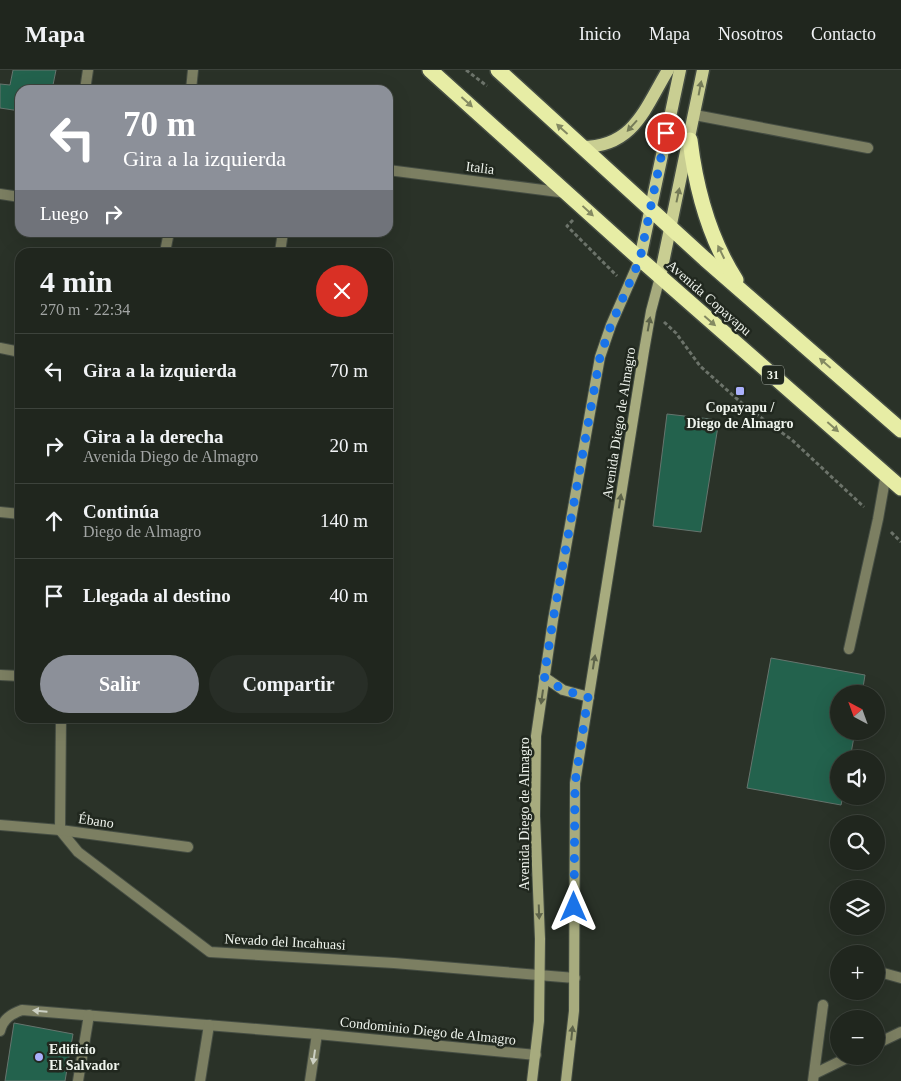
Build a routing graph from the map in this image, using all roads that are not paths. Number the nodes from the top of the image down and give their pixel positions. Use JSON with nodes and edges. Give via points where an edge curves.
{"nodes":[{"id":1,"x":88,"y":70,"type":"edge"},
{"id":2,"x":193,"y":70,"type":"edge"},
{"id":3,"x":430,"y":70,"type":"edge"},
{"id":4,"x":498,"y":70,"type":"edge"},
{"id":5,"x":668,"y":70,"type":"edge"},
{"id":6,"x":680,"y":70,"type":"edge"},
{"id":7,"x":703,"y":70,"type":"edge"},
{"id":8,"x":86,"y":85,"type":"edge"},
{"id":9,"x":192,"y":85,"type":"edge"},
{"id":10,"x":694,"y":115,"type":"junction"},
{"id":11,"x":690,"y":140,"type":"junction"},
{"id":12,"x":582,"y":147,"type":"junction"},
{"id":13,"x":868,"y":148,"type":"dead end"},
{"id":14,"x":393,"y":171,"type":"edge"},
{"id":15,"x":568,"y":193,"type":"junction"},
{"id":16,"x":0,"y":194,"type":"edge"},
{"id":17,"x":15,"y":196,"type":"edge"},
{"id":18,"x":650,"y":209,"type":"junction"},
{"id":19,"x":671,"y":228,"type":"junction"},
{"id":20,"x":640,"y":259,"type":"junction"},
{"id":21,"x":660,"y":277,"type":"junction"},
{"id":22,"x":745,"y":294,"type":"junction"},
{"id":23,"x":0,"y":348,"type":"edge"},
{"id":24,"x":15,"y":351,"type":"edge"},
{"id":25,"x":901,"y":430,"type":"edge"},
{"id":26,"x":886,"y":474,"type":"junction"},
{"id":27,"x":901,"y":488,"type":"edge"},
{"id":28,"x":0,"y":512,"type":"edge"},
{"id":29,"x":15,"y":514,"type":"edge"},
{"id":30,"x":849,"y":649,"type":"dead end"},
{"id":31,"x":0,"y":675,"type":"edge"},
{"id":32,"x":15,"y":676,"type":"edge"},
{"id":33,"x":544,"y":677,"type":"junction"},
{"id":34,"x":588,"y":697,"type":"junction"},
{"id":35,"x":61,"y":723,"type":"edge"},
{"id":36,"x":0,"y":825,"type":"edge"},
{"id":37,"x":60,"y":830,"type":"junction"},
{"id":38,"x":188,"y":847,"type":"dead end"},
{"id":39,"x":885,"y":974,"type":"edge"},
{"id":40,"x":540,"y":975,"type":"junction"},
{"id":41,"x":574,"y":978,"type":"junction"},
{"id":42,"x":901,"y":978,"type":"edge"},
{"id":43,"x":823,"y":1005,"type":"dead end"},
{"id":44,"x":89,"y":1015,"type":"junction"},
{"id":45,"x":209,"y":1025,"type":"junction"},
{"id":46,"x":0,"y":1031,"type":"edge"},
{"id":47,"x":901,"y":1032,"type":"edge"},
{"id":48,"x":317,"y":1034,"type":"junction"},
{"id":49,"x":885,"y":1040,"type":"edge"},
{"id":50,"x":536,"y":1055,"type":"junction"},
{"id":51,"x":835,"y":1065,"type":"edge"},
{"id":52,"x":813,"y":1077,"type":"edge"},
{"id":53,"x":78,"y":1081,"type":"edge"},
{"id":54,"x":200,"y":1081,"type":"edge"},
{"id":55,"x":310,"y":1081,"type":"edge"},
{"id":56,"x":532,"y":1081,"type":"edge"},
{"id":57,"x":566,"y":1081,"type":"edge"}],
"edges":[{"from":1,"to":8,"type":"street"},
{"from":2,"to":9,"type":"street"},
{"from":3,"to":15,"type":"highway","name":"Avenida Copayapu","number":"31","one_way":true},
{"from":12,"to":4,"type":"highway","name":"Avenida Copayapu","one_way":true},
{"from":5,"to":12,"type":"main road","one_way":true,"via":[[640,117],[623,136],[607,144]]},
{"from":6,"to":18,"type":"main road"},
{"from":10,"to":7,"type":"main road","one_way":true},
{"from":10,"to":11,"type":"main road"},
{"from":10,"to":13,"type":"street"},
{"from":19,"to":11,"type":"main road","one_way":true},
{"from":22,"to":11,"type":"highway","one_way":true,"via":[[730,270],[706,215],[695,176]]},
{"from":12,"to":18,"type":"highway","name":"Avenida Copayapu"},
{"from":14,"to":15,"type":"street","name":"Italia"},
{"from":15,"to":20,"type":"highway","name":"Avenida Copayapu","number":"31","one_way":true},
{"from":16,"to":17,"type":"street"},
{"from":18,"to":19,"type":"highway","name":"Avenida Copayapu"},
{"from":18,"to":20,"type":"main road"},
{"from":19,"to":21,"type":"main road"},
{"from":19,"to":22,"type":"highway","name":"Avenida Copayapu"},
{"from":20,"to":21,"type":"highway","name":"Avenida Copayapu","number":"31"},
{"from":20,"to":33,"type":"street","name":"Avenida Diego de Almagro","via":[[600,357]]},
{"from":21,"to":26,"type":"highway","name":"Avenida Copayapu","number":"31","one_way":true},
{"from":34,"to":21,"type":"street","name":"Avenida Diego de Almagro","one_way":true,"via":[[651,310]]},
{"from":25,"to":22,"type":"highway","name":"Avenida Copayapu","one_way":true},
{"from":23,"to":24,"type":"street"},
{"from":26,"to":27,"type":"highway","name":"Avenida Copayapu","number":"31"},
{"from":26,"to":30,"type":"street"},
{"from":28,"to":29,"type":"street"},
{"from":31,"to":32,"type":"street"},
{"from":33,"to":34,"type":"street","via":[[563,690]]},
{"from":33,"to":40,"type":"street","name":"Avenida Diego de Almagro","one_way":true,"via":[[535,764]]},
{"from":34,"to":41,"type":"street","name":"Avenida Diego de Almagro","via":[[575,783]]},
{"from":35,"to":37,"type":"street"},
{"from":36,"to":37,"type":"street","name":"Ébano"},
{"from":37,"to":38,"type":"street","name":"Ébano"},
{"from":37,"to":40,"type":"street","name":"Nevado del Incahuasi","via":[[78,852],[210,952]]},
{"from":39,"to":42,"type":"street"},
{"from":40,"to":41,"type":"street","name":"Nevado del Incahuasi"},
{"from":40,"to":50,"type":"street","name":"Avenida Diego de Almagro"},
{"from":57,"to":41,"type":"street","name":"Avenida Diego de Almagro","one_way":true,"via":[[574,1011]]},
{"from":43,"to":52,"type":"street"},
{"from":44,"to":45,"type":"street","name":"Condominio Diego de Almagro"},
{"from":44,"to":46,"type":"street","name":"Condominio Diego de Almagro","one_way":true,"via":[[22,1010],[6,1018]]},
{"from":44,"to":53,"type":"street"},
{"from":45,"to":48,"type":"street","name":"Condominio Diego de Almagro"},
{"from":45,"to":54,"type":"street"},
{"from":47,"to":49,"type":"street"},
{"from":48,"to":50,"type":"street","name":"Condominio Diego de Almagro"},
{"from":48,"to":55,"type":"street","one_way":true},
{"from":50,"to":56,"type":"street","name":"Avenida Diego de Almagro"},
{"from":51,"to":52,"type":"street"}]}
